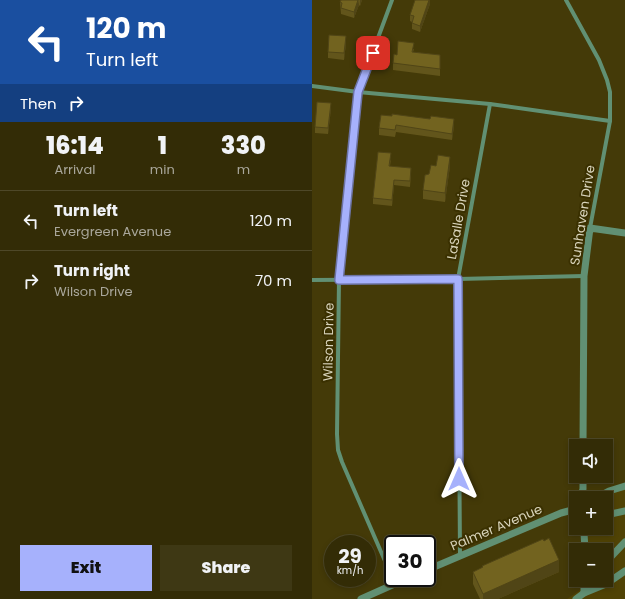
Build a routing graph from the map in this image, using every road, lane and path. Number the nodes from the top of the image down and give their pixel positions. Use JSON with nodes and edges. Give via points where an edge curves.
{"nodes":[{"id":1,"x":392,"y":0,"type":"edge"},
{"id":2,"x":566,"y":0,"type":"edge"},
{"id":3,"x":312,"y":86,"type":"edge"},
{"id":4,"x":358,"y":92,"type":"junction"},
{"id":5,"x":490,"y":104,"type":"junction"},
{"id":6,"x":610,"y":121,"type":"junction"},
{"id":7,"x":590,"y":228,"type":"junction"},
{"id":8,"x":625,"y":233,"type":"edge"},
{"id":9,"x":584,"y":276,"type":"junction"},
{"id":10,"x":458,"y":279,"type":"junction"},
{"id":11,"x":312,"y":280,"type":"edge"},
{"id":12,"x":339,"y":280,"type":"junction"},
{"id":13,"x":583,"y":439,"type":"edge"},
{"id":14,"x":625,"y":486,"type":"edge"},
{"id":15,"x":609,"y":491,"type":"edge"},
{"id":16,"x":569,"y":510,"type":"edge"},
{"id":17,"x":625,"y":511,"type":"edge"},
{"id":18,"x":613,"y":514,"type":"edge"},
{"id":19,"x":625,"y":542,"type":"edge"},
{"id":20,"x":460,"y":555,"type":"junction"},
{"id":21,"x":613,"y":555,"type":"edge"},
{"id":22,"x":384,"y":559,"type":"edge"},
{"id":23,"x":436,"y":566,"type":"edge"},
{"id":24,"x":625,"y":571,"type":"edge"},
{"id":25,"x":388,"y":587,"type":"edge"},
{"id":26,"x":584,"y":587,"type":"edge"},
{"id":27,"x":587,"y":587,"type":"edge"},
{"id":28,"x":584,"y":592,"type":"junction"},
{"id":29,"x":361,"y":599,"type":"edge"},
{"id":30,"x":576,"y":599,"type":"edge"}],
"edges":[{"from":1,"to":4,"type":"street","name":"Wilson Drive"},
{"from":2,"to":6,"type":"street","name":"Sunhaven Drive","via":[[599,60],[607,80],[610,92]]},
{"from":3,"to":4,"type":"street"},
{"from":4,"to":5,"type":"street"},
{"from":4,"to":12,"type":"street","name":"Wilson Drive"},
{"from":5,"to":6,"type":"street"},
{"from":5,"to":10,"type":"street","name":"LaSalle Drive"},
{"from":6,"to":7,"type":"street","name":"Sunhaven Drive"},
{"from":7,"to":8,"type":"street"},
{"from":7,"to":9,"type":"street","name":"Sunhaven Drive"},
{"from":9,"to":10,"type":"street"},
{"from":9,"to":13,"type":"street","name":"Sunhaven Drive"},
{"from":10,"to":12,"type":"street"},
{"from":10,"to":20,"type":"street","name":"LaSalle Drive"},
{"from":11,"to":12,"type":"street"},
{"from":12,"to":22,"type":"street","name":"Wilson Drive","via":[[338,450]]},
{"from":14,"to":15,"type":"street"},
{"from":16,"to":20,"type":"street","name":"Palmer Avenue"},
{"from":17,"to":18,"type":"street"},
{"from":19,"to":21,"type":"street"},
{"from":20,"to":23,"type":"street","name":"Palmer Avenue"},
{"from":24,"to":28,"type":"street","via":[[606,584]]},
{"from":25,"to":29,"type":"street"},
{"from":26,"to":28,"type":"street"},
{"from":27,"to":28,"type":"street"},
{"from":28,"to":30,"type":"street"}]}
